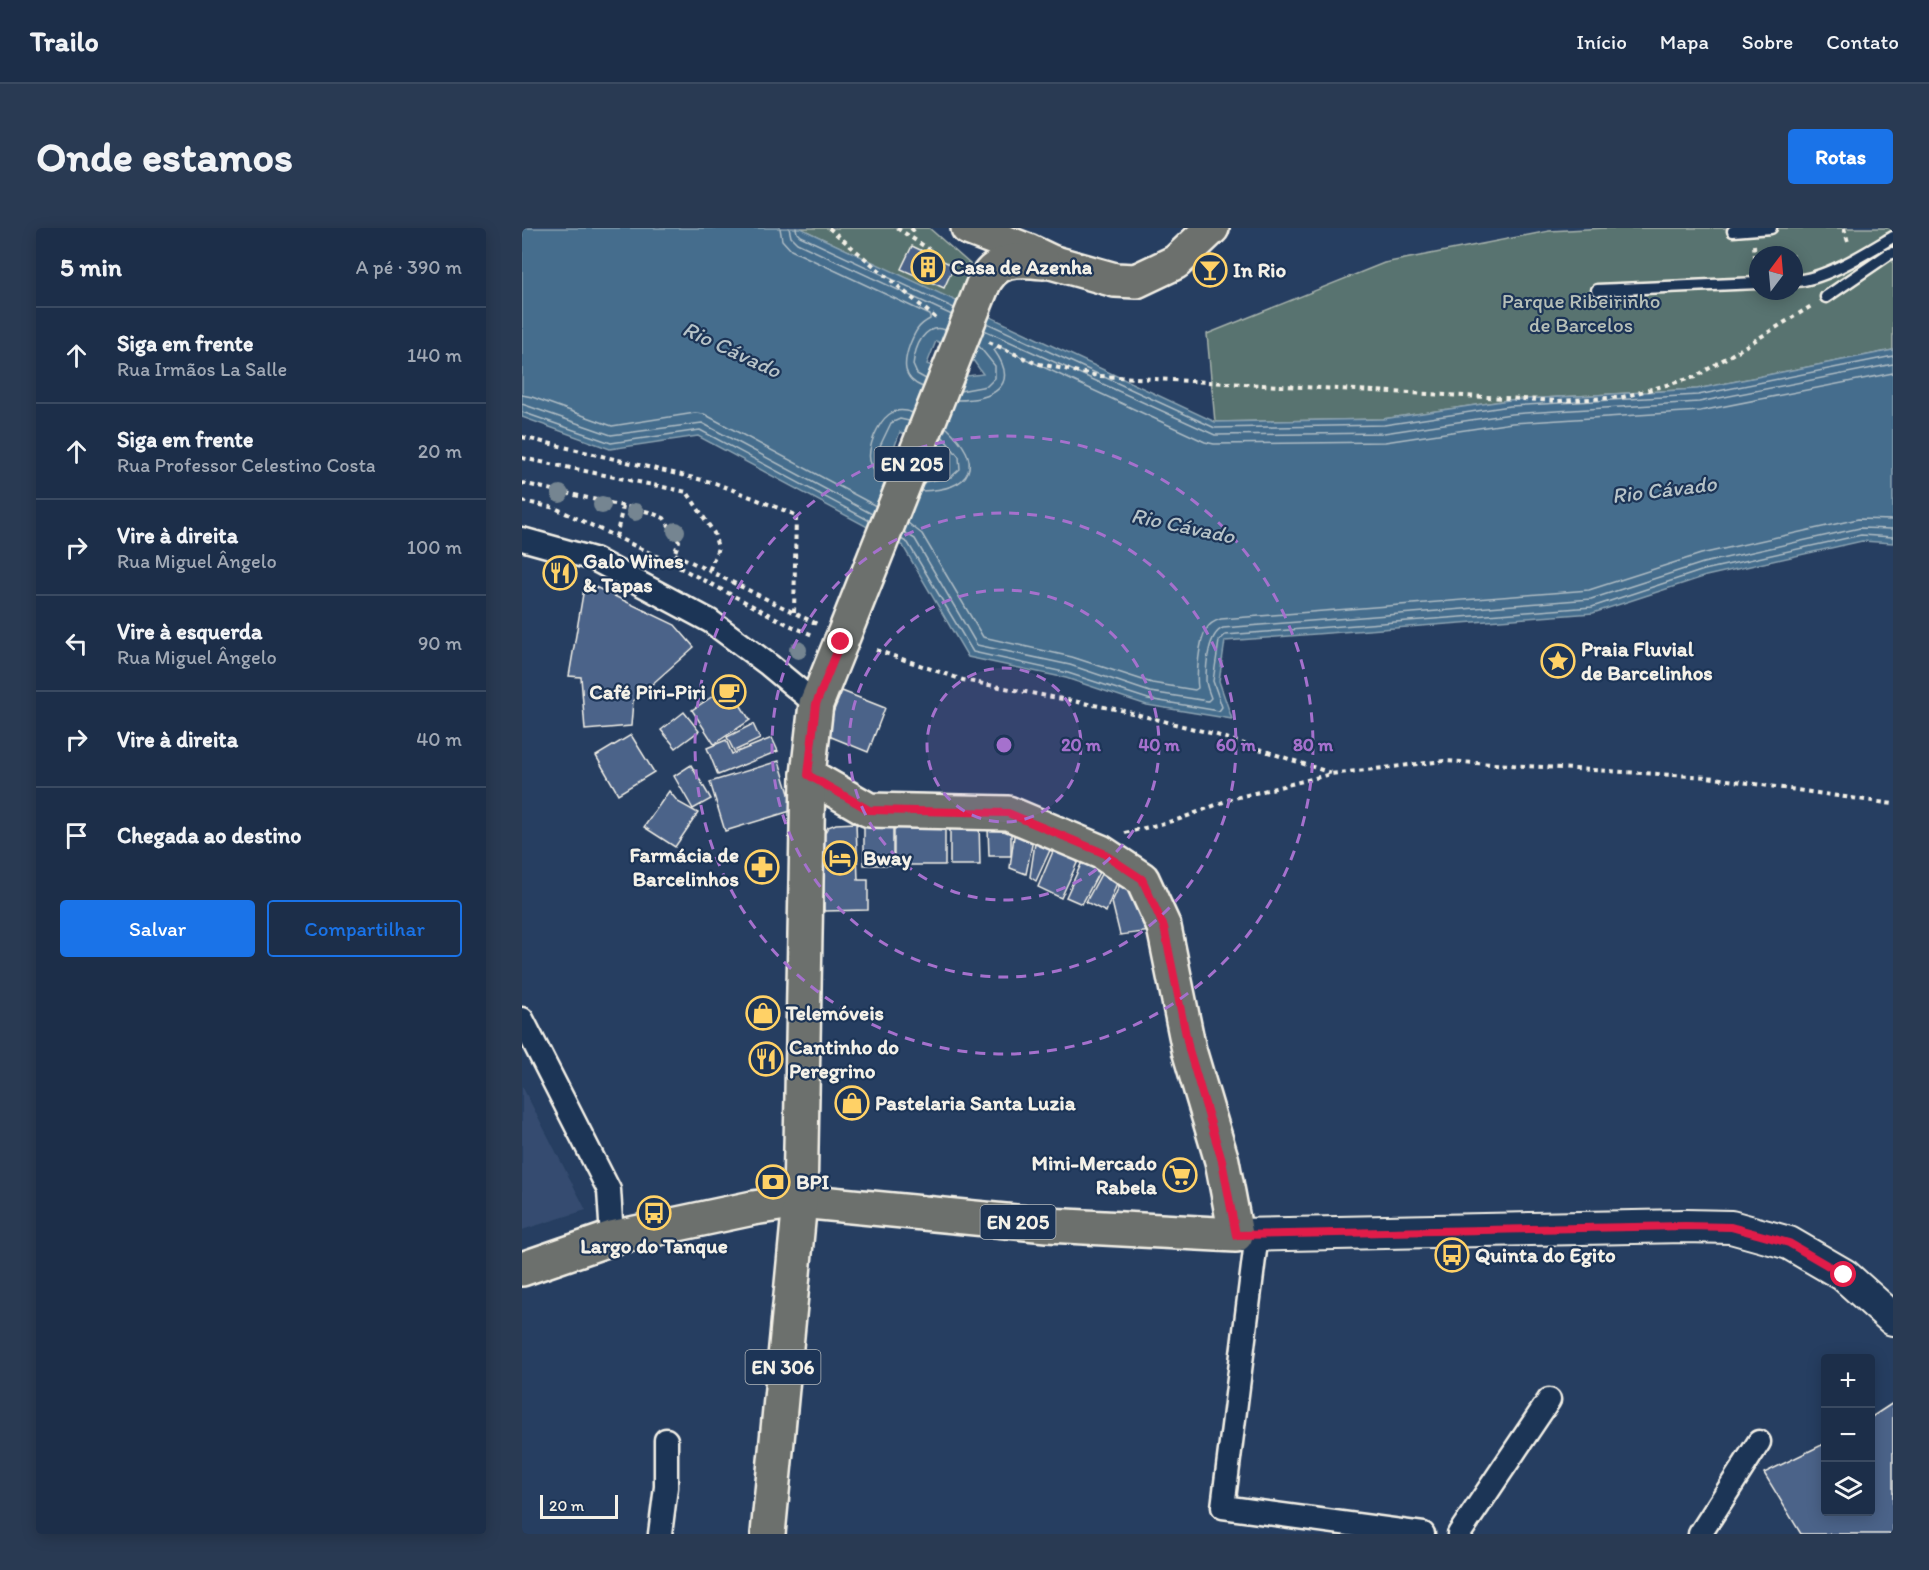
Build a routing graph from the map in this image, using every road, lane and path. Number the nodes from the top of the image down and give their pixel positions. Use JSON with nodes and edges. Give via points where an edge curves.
{"nodes":[{"id":1,"x":829,"y":228,"type":"edge"},
{"id":2,"x":897,"y":228,"type":"edge"},
{"id":3,"x":968,"y":228,"type":"edge"},
{"id":4,"x":1771,"y":228,"type":"edge"},
{"id":5,"x":1209,"y":229,"type":"edge"},
{"id":6,"x":1753,"y":230,"type":"junction"},
{"id":7,"x":1733,"y":231,"type":"dead end"},
{"id":8,"x":1893,"y":237,"type":"edge"},
{"id":9,"x":1755,"y":246,"type":"edge"},
{"id":10,"x":1893,"y":254,"type":"edge"},
{"id":11,"x":933,"y":256,"type":"dead end"},
{"id":12,"x":1051,"y":262,"type":"junction"},
{"id":13,"x":1803,"y":281,"type":"edge"},
{"id":14,"x":984,"y":282,"type":"junction"},
{"id":15,"x":1749,"y":283,"type":"edge"},
{"id":16,"x":1597,"y":290,"type":"dead end"},
{"id":17,"x":1827,"y":297,"type":"joint"},
{"id":18,"x":944,"y":323,"type":"dead end"},
{"id":19,"x":985,"y":340,"type":"dead end"},
{"id":20,"x":522,"y":437,"type":"edge"},
{"id":21,"x":522,"y":458,"type":"edge"},
{"id":22,"x":522,"y":483,"type":"edge"},
{"id":23,"x":522,"y":501,"type":"edge"},
{"id":24,"x":623,"y":506,"type":"junction"},
{"id":25,"x":616,"y":537,"type":"junction"},
{"id":26,"x":522,"y":539,"type":"edge"},
{"id":27,"x":675,"y":554,"type":"junction"},
{"id":28,"x":671,"y":563,"type":"junction"},
{"id":29,"x":709,"y":571,"type":"junction"},
{"id":30,"x":794,"y":613,"type":"junction"},
{"id":31,"x":828,"y":636,"type":"junction"},
{"id":32,"x":876,"y":650,"type":"dead end"},
{"id":33,"x":816,"y":704,"type":"junction"},
{"id":34,"x":1331,"y":774,"type":"junction"},
{"id":35,"x":808,"y":775,"type":"junction"},
{"id":36,"x":1893,"y":804,"type":"edge"},
{"id":37,"x":1101,"y":852,"type":"junction"},
{"id":38,"x":522,"y":1019,"type":"edge"},
{"id":39,"x":800,"y":1201,"type":"junction"},
{"id":40,"x":1247,"y":1234,"type":"junction"},
{"id":41,"x":612,"y":1238,"type":"junction"},
{"id":42,"x":522,"y":1269,"type":"edge"},
{"id":43,"x":1893,"y":1319,"type":"edge"},
{"id":44,"x":1549,"y":1400,"type":"dead end"},
{"id":45,"x":666,"y":1440,"type":"dead end"},
{"id":46,"x":1759,"y":1442,"type":"dead end"},
{"id":47,"x":660,"y":1534,"type":"edge"},
{"id":48,"x":768,"y":1534,"type":"edge"},
{"id":49,"x":1423,"y":1534,"type":"edge"},
{"id":50,"x":1460,"y":1534,"type":"edge"},
{"id":51,"x":1700,"y":1534,"type":"edge"}],
"edges":[{"from":1,"to":18,"type":"path"},
{"from":2,"to":11,"type":"path","via":[[933,252]]},
{"from":3,"to":12,"type":"main road"},
{"from":3,"to":14,"type":"main road","via":[[982,257]]},
{"from":4,"to":6,"type":"lane"},
{"from":5,"to":12,"type":"main road","via":[[1176,262],[1136,281],[1115,280]]},
{"from":6,"to":7,"type":"lane"},
{"from":6,"to":9,"type":"path"},
{"from":8,"to":13,"type":"lane","via":[[1853,260]]},
{"from":10,"to":17,"type":"lane"},
{"from":12,"to":14,"type":"main road","via":[[1017,259],[1002,263]]},
{"from":14,"to":31,"type":"main road","number":"EN 205","bridge":true},
{"from":15,"to":16,"type":"lane"},
{"from":17,"to":19,"type":"path","via":[[1695,377],[1623,397],[1558,401],[1098,376],[1035,363]]},
{"from":20,"to":30,"type":"path","via":[[715,483],[796,515]]},
{"from":21,"to":29,"type":"path","via":[[687,492],[714,533],[718,548]]},
{"from":22,"to":24,"type":"path"},
{"from":23,"to":25,"type":"path","via":[[555,508]]},
{"from":24,"to":25,"type":"path"},
{"from":24,"to":27,"type":"path","via":[[664,518],[678,537]]},
{"from":25,"to":28,"type":"path"},
{"from":26,"to":33,"type":"street","via":[[594,559],[710,621]]},
{"from":27,"to":28,"type":"path"},
{"from":27,"to":29,"type":"path"},
{"from":28,"to":31,"type":"path","via":[[789,625]]},
{"from":29,"to":30,"type":"path"},
{"from":30,"to":31,"type":"path"},
{"from":31,"to":33,"type":"main road","number":"EN 205"},
{"from":32,"to":34,"type":"path","via":[[963,680],[1120,710],[1214,734]]},
{"from":33,"to":35,"type":"main road","number":"EN 205"},
{"from":34,"to":36,"type":"path","via":[[1444,761],[1707,777]]},
{"from":34,"to":37,"type":"path","via":[[1127,831]]},
{"from":35,"to":37,"type":"main road","via":[[869,810],[1008,813]]},
{"from":35,"to":39,"type":"main road","number":"EN 205"},
{"from":37,"to":40,"type":"main road","via":[[1142,879],[1164,927],[1189,1050]]},
{"from":38,"to":41,"type":"street","via":[[609,1190]]},
{"from":39,"to":40,"type":"main road","number":"EN 205","via":[[1047,1225]]},
{"from":39,"to":41,"type":"main road","number":"EN 205"},
{"from":39,"to":48,"type":"main road","number":"EN 306"},
{"from":40,"to":43,"type":"main road","via":[[1731,1227],[1789,1243],[1844,1275]]},
{"from":40,"to":49,"type":"street","via":[[1223,1507]]},
{"from":41,"to":42,"type":"main road","number":"EN 205"},
{"from":44,"to":50,"type":"street"},
{"from":45,"to":47,"type":"street"},
{"from":46,"to":51,"type":"street"}]}
